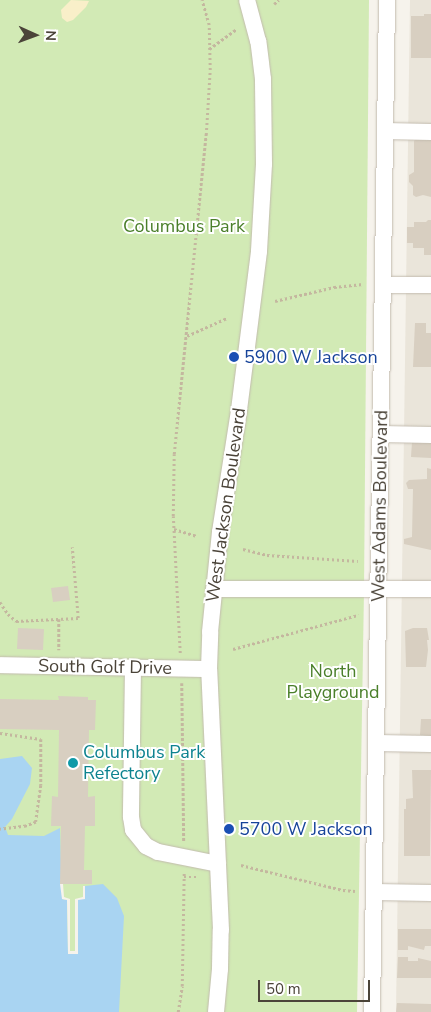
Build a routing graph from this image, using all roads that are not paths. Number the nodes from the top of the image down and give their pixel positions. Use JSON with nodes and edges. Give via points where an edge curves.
{"nodes":[{"id":1,"x":247,"y":0,"type":"edge"},
{"id":2,"x":387,"y":0,"type":"edge"},
{"id":3,"x":386,"y":131,"type":"junction"},
{"id":4,"x":431,"y":132,"type":"edge"},
{"id":5,"x":383,"y":285,"type":"junction"},
{"id":6,"x":431,"y":285,"type":"edge"},
{"id":7,"x":381,"y":434,"type":"junction"},
{"id":8,"x":431,"y":435,"type":"edge"},
{"id":9,"x":214,"y":588,"type":"junction"},
{"id":10,"x":379,"y":589,"type":"junction"},
{"id":11,"x":431,"y":590,"type":"edge"},
{"id":12,"x":0,"y":665,"type":"edge"},
{"id":13,"x":134,"y":667,"type":"junction"},
{"id":14,"x":209,"y":669,"type":"junction"},
{"id":15,"x":377,"y":743,"type":"junction"},
{"id":16,"x":431,"y":744,"type":"edge"},
{"id":17,"x":218,"y":864,"type":"junction"},
{"id":18,"x":375,"y":892,"type":"junction"},
{"id":19,"x":431,"y":893,"type":"edge"},
{"id":20,"x":216,"y":1012,"type":"edge"},
{"id":21,"x":372,"y":1012,"type":"edge"}],
"edges":[{"from":1,"to":9,"type":"street","name":"West Jackson Boulevard","via":[[258,41],[262,79],[262,201],[250,325]]},
{"from":2,"to":3,"type":"street","name":"West Adams Boulevard"},
{"from":3,"to":4,"type":"street"},
{"from":3,"to":5,"type":"street","name":"West Adams Boulevard"},
{"from":5,"to":6,"type":"street"},
{"from":5,"to":7,"type":"street","name":"West Adams Boulevard"},
{"from":7,"to":8,"type":"street"},
{"from":7,"to":10,"type":"street","name":"West Adams Boulevard"},
{"from":9,"to":10,"type":"street"},
{"from":9,"to":14,"type":"street","name":"West Jackson Boulevard"},
{"from":10,"to":11,"type":"street"},
{"from":10,"to":15,"type":"street","name":"West Adams Boulevard"},
{"from":12,"to":13,"type":"street","name":"South Golf Drive"},
{"from":13,"to":14,"type":"street","name":"South Golf Drive"},
{"from":13,"to":17,"type":"street","via":[[133,830],[146,846],[158,852]]},
{"from":14,"to":17,"type":"street","name":"West Jackson Boulevard"},
{"from":15,"to":16,"type":"street"},
{"from":15,"to":18,"type":"street","name":"West Adams Boulevard"},
{"from":17,"to":20,"type":"street","name":"West Jackson Boulevard","via":[[220,969]]},
{"from":18,"to":19,"type":"street"},
{"from":18,"to":21,"type":"street","name":"West Adams Boulevard"}]}
